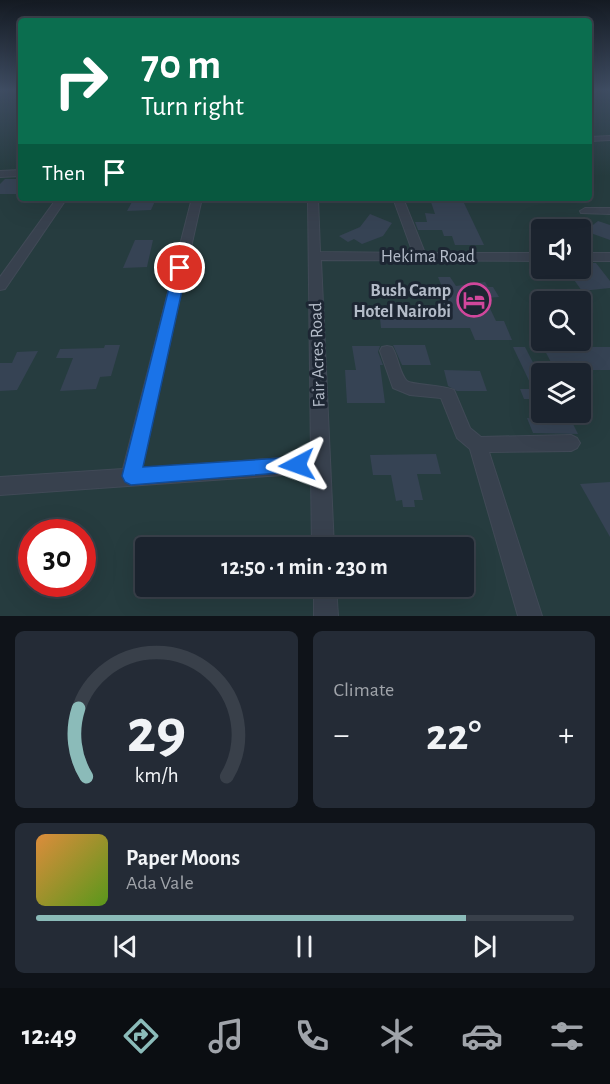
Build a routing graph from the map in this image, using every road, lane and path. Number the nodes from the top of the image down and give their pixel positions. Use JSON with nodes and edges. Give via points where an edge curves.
{"nodes":[{"id":1,"x":601,"y":127,"type":"dead end"},
{"id":2,"x":610,"y":134,"type":"edge"},
{"id":3,"x":610,"y":138,"type":"edge"},
{"id":4,"x":592,"y":139,"type":"edge"},
{"id":5,"x":18,"y":173,"type":"edge"},
{"id":6,"x":0,"y":174,"type":"edge"},
{"id":7,"x":60,"y":201,"type":"edge"},
{"id":8,"x":196,"y":201,"type":"edge"},
{"id":9,"x":313,"y":201,"type":"edge"},
{"id":10,"x":399,"y":201,"type":"edge"},
{"id":11,"x":585,"y":211,"type":"dead end"},
{"id":12,"x":610,"y":211,"type":"edge"},
{"id":13,"x":314,"y":256,"type":"junction"},
{"id":14,"x":420,"y":256,"type":"junction"},
{"id":15,"x":531,"y":257,"type":"edge"},
{"id":16,"x":591,"y":257,"type":"edge"},
{"id":17,"x":610,"y":257,"type":"edge"},
{"id":18,"x":0,"y":286,"type":"edge"},
{"id":19,"x":387,"y":351,"type":"dead end"},
{"id":20,"x":571,"y":443,"type":"dead end"},
{"id":21,"x":478,"y":445,"type":"junction"},
{"id":22,"x":321,"y":464,"type":"junction"},
{"id":23,"x":131,"y":476,"type":"junction"},
{"id":24,"x":0,"y":486,"type":"edge"},
{"id":25,"x":323,"y":537,"type":"edge"},
{"id":26,"x":325,"y":597,"type":"edge"},
{"id":27,"x":326,"y":616,"type":"edge"},
{"id":28,"x":530,"y":616,"type":"edge"}],
"edges":[{"from":1,"to":2,"type":"street"},
{"from":3,"to":4,"type":"street"},
{"from":5,"to":6,"type":"street"},
{"from":7,"to":18,"type":"street"},
{"from":8,"to":23,"type":"street"},
{"from":9,"to":13,"type":"street","name":"Fair Acres Road"},
{"from":10,"to":14,"type":"street"},
{"from":11,"to":12,"type":"street"},
{"from":13,"to":14,"type":"street","name":"Hekima Road"},
{"from":13,"to":22,"type":"street","name":"Fair Acres Road"},
{"from":14,"to":15,"type":"street","name":"Hekima Road"},
{"from":16,"to":17,"type":"street"},
{"from":19,"to":21,"type":"street","via":[[399,384],[409,390],[448,394],[463,433]]},
{"from":20,"to":21,"type":"street"},
{"from":21,"to":28,"type":"street"},
{"from":22,"to":23,"type":"street"},
{"from":22,"to":25,"type":"street","name":"Fair Acres Road"},
{"from":23,"to":24,"type":"street"},
{"from":26,"to":27,"type":"street"}]}
